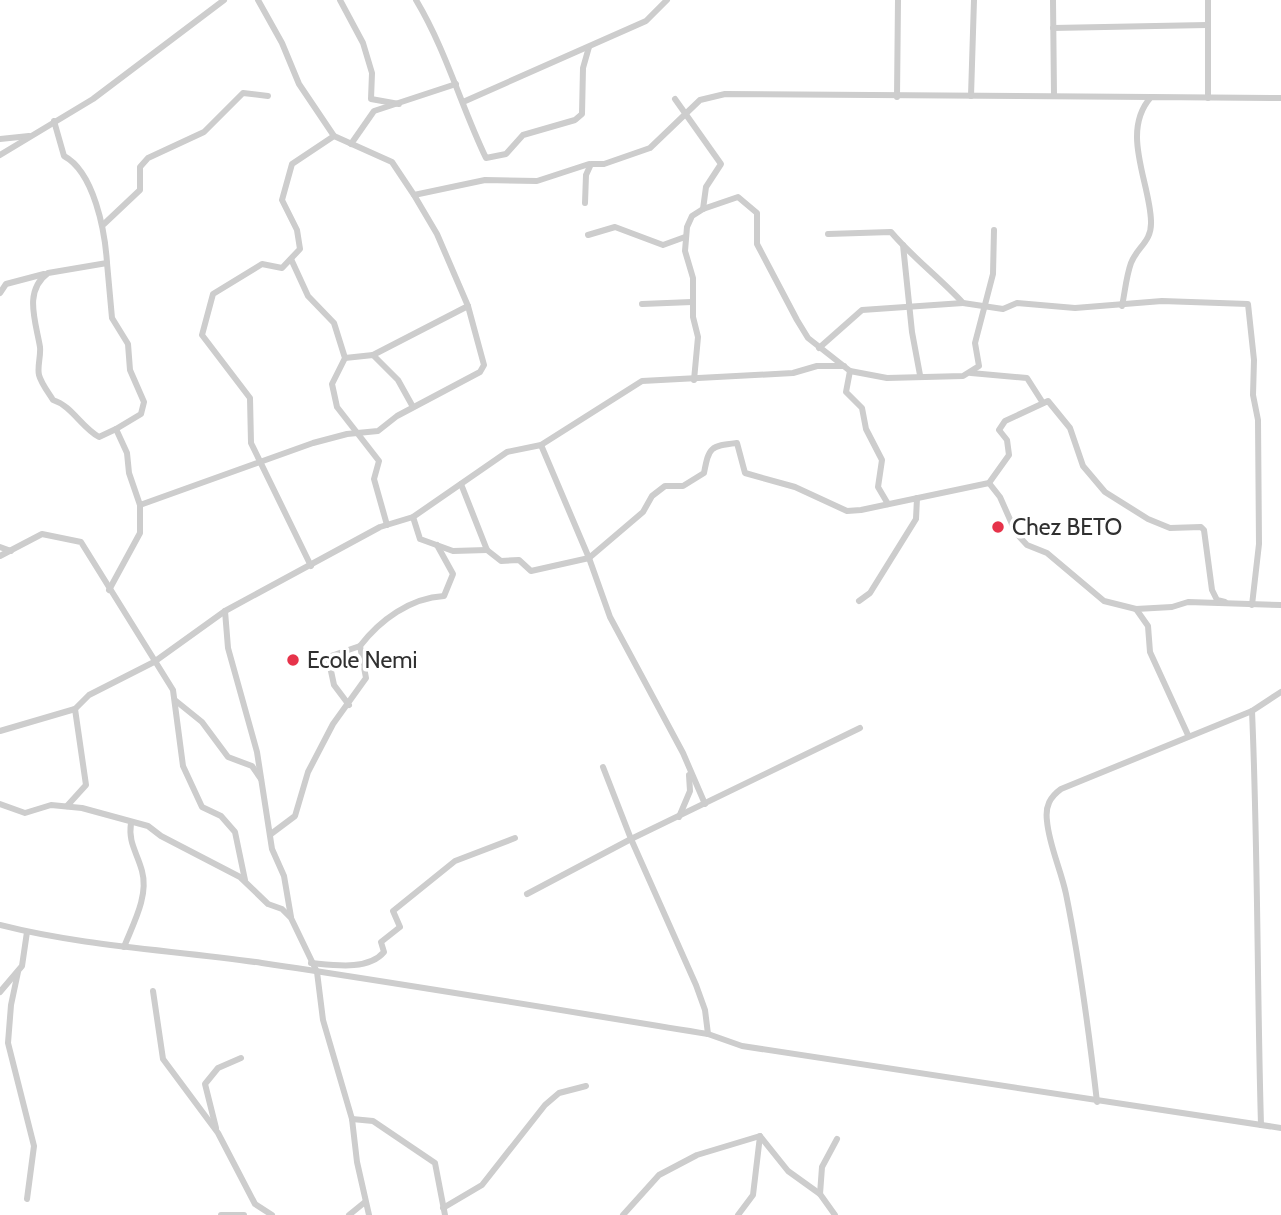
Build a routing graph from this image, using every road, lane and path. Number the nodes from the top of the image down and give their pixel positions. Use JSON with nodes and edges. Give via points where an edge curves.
{"nodes":[{"id":1,"x":224,"y":0,"type":"edge"},
{"id":2,"x":258,"y":0,"type":"edge"},
{"id":3,"x":340,"y":0,"type":"edge"},
{"id":4,"x":416,"y":0,"type":"edge"},
{"id":5,"x":667,"y":0,"type":"edge"},
{"id":6,"x":898,"y":0,"type":"edge"},
{"id":7,"x":974,"y":0,"type":"edge"},
{"id":8,"x":1053,"y":0,"type":"edge"},
{"id":9,"x":1208,"y":0,"type":"edge"},
{"id":10,"x":1208,"y":25,"type":"junction"},
{"id":11,"x":1054,"y":28,"type":"junction"},
{"id":12,"x":589,"y":47,"type":"junction"},
{"id":13,"x":456,"y":84,"type":"junction"},
{"id":14,"x":1054,"y":95,"type":"junction"},
{"id":15,"x":268,"y":96,"type":"dead end"},
{"id":16,"x":971,"y":96,"type":"junction"},
{"id":17,"x":897,"y":97,"type":"junction"},
{"id":18,"x":1152,"y":97,"type":"junction"},
{"id":19,"x":675,"y":99,"type":"dead end"},
{"id":20,"x":1208,"y":99,"type":"junction"},
{"id":21,"x":1281,"y":99,"type":"edge"},
{"id":22,"x":463,"y":102,"type":"junction"},
{"id":23,"x":399,"y":104,"type":"junction"},
{"id":24,"x":687,"y":115,"type":"junction"},
{"id":25,"x":54,"y":121,"type":"junction"},
{"id":26,"x":33,"y":136,"type":"junction"},
{"id":27,"x":334,"y":136,"type":"junction"},
{"id":28,"x":0,"y":139,"type":"edge"},
{"id":29,"x":351,"y":144,"type":"junction"},
{"id":30,"x":0,"y":155,"type":"edge"},
{"id":31,"x":591,"y":164,"type":"junction"},
{"id":32,"x":414,"y":195,"type":"junction"},
{"id":33,"x":585,"y":203,"type":"dead end"},
{"id":34,"x":703,"y":209,"type":"junction"},
{"id":35,"x":104,"y":224,"type":"junction"},
{"id":36,"x":994,"y":230,"type":"dead end"},
{"id":37,"x":828,"y":234,"type":"dead end"},
{"id":38,"x":588,"y":235,"type":"dead end"},
{"id":39,"x":685,"y":237,"type":"junction"},
{"id":40,"x":903,"y":245,"type":"junction"},
{"id":41,"x":291,"y":259,"type":"junction"},
{"id":42,"x":107,"y":263,"type":"junction"},
{"id":43,"x":48,"y":273,"type":"junction"},
{"id":44,"x":0,"y":293,"type":"edge"},
{"id":45,"x":692,"y":302,"type":"junction"},
{"id":46,"x":963,"y":303,"type":"junction"},
{"id":47,"x":642,"y":304,"type":"dead end"},
{"id":48,"x":468,"y":306,"type":"junction"},
{"id":49,"x":909,"y":306,"type":"junction"},
{"id":50,"x":986,"y":306,"type":"junction"},
{"id":51,"x":1122,"y":306,"type":"junction"},
{"id":52,"x":819,"y":348,"type":"junction"},
{"id":53,"x":373,"y":355,"type":"junction"},
{"id":54,"x":345,"y":358,"type":"junction"},
{"id":55,"x":847,"y":368,"type":"junction"},
{"id":56,"x":969,"y":373,"type":"junction"},
{"id":57,"x":920,"y":375,"type":"junction"},
{"id":58,"x":694,"y":380,"type":"junction"},
{"id":59,"x":1043,"y":403,"type":"junction"},
{"id":60,"x":413,"y":407,"type":"junction"},
{"id":61,"x":116,"y":429,"type":"junction"},
{"id":62,"x":358,"y":433,"type":"junction"},
{"id":63,"x":541,"y":445,"type":"junction"},
{"id":64,"x":262,"y":461,"type":"junction"},
{"id":65,"x":989,"y":483,"type":"junction"},
{"id":66,"x":461,"y":484,"type":"junction"},
{"id":67,"x":917,"y":498,"type":"junction"},
{"id":68,"x":888,"y":504,"type":"junction"},
{"id":69,"x":140,"y":505,"type":"junction"},
{"id":70,"x":413,"y":517,"type":"junction"},
{"id":71,"x":387,"y":525,"type":"junction"},
{"id":72,"x":437,"y":545,"type":"junction"},
{"id":73,"x":0,"y":547,"type":"edge"},
{"id":74,"x":487,"y":550,"type":"junction"},
{"id":75,"x":11,"y":551,"type":"junction"},
{"id":76,"x":0,"y":556,"type":"edge"},
{"id":77,"x":589,"y":558,"type":"junction"},
{"id":78,"x":311,"y":566,"type":"junction"},
{"id":79,"x":109,"y":590,"type":"junction"},
{"id":80,"x":859,"y":601,"type":"dead end"},
{"id":81,"x":1224,"y":603,"type":"junction"},
{"id":82,"x":1252,"y":605,"type":"junction"},
{"id":83,"x":1281,"y":605,"type":"edge"},
{"id":84,"x":1136,"y":610,"type":"junction"},
{"id":85,"x":225,"y":611,"type":"junction"},
{"id":86,"x":360,"y":646,"type":"junction"},
{"id":87,"x":154,"y":662,"type":"junction"},
{"id":88,"x":1281,"y":692,"type":"edge"},
{"id":89,"x":176,"y":701,"type":"junction"},
{"id":90,"x":349,"y":705,"type":"junction"},
{"id":91,"x":75,"y":709,"type":"junction"},
{"id":92,"x":1252,"y":711,"type":"junction"},
{"id":93,"x":860,"y":729,"type":"dead end"},
{"id":94,"x":0,"y":731,"type":"edge"},
{"id":95,"x":1188,"y":735,"type":"junction"},
{"id":96,"x":683,"y":753,"type":"junction"},
{"id":97,"x":603,"y":767,"type":"dead end"},
{"id":98,"x":262,"y":780,"type":"junction"},
{"id":99,"x":0,"y":804,"type":"edge"},
{"id":100,"x":705,"y":804,"type":"junction"},
{"id":101,"x":67,"y":806,"type":"junction"},
{"id":102,"x":679,"y":818,"type":"junction"},
{"id":103,"x":131,"y":823,"type":"junction"},
{"id":104,"x":271,"y":834,"type":"junction"},
{"id":105,"x":515,"y":838,"type":"dead end"},
{"id":106,"x":631,"y":839,"type":"junction"},
{"id":107,"x":246,"y":882,"type":"junction"},
{"id":108,"x":527,"y":894,"type":"dead end"},
{"id":109,"x":291,"y":918,"type":"junction"},
{"id":110,"x":0,"y":925,"type":"edge"},
{"id":111,"x":27,"y":932,"type":"junction"},
{"id":112,"x":124,"y":947,"type":"junction"},
{"id":113,"x":311,"y":963,"type":"junction"},
{"id":114,"x":18,"y":972,"type":"junction"},
{"id":115,"x":317,"y":972,"type":"junction"},
{"id":116,"x":153,"y":991,"type":"dead end"},
{"id":117,"x":0,"y":992,"type":"edge"},
{"id":118,"x":708,"y":1034,"type":"junction"},
{"id":119,"x":241,"y":1058,"type":"dead end"},
{"id":120,"x":586,"y":1086,"type":"dead end"},
{"id":121,"x":1097,"y":1102,"type":"junction"},
{"id":122,"x":352,"y":1119,"type":"junction"},
{"id":123,"x":1261,"y":1125,"type":"junction"},
{"id":124,"x":1281,"y":1128,"type":"edge"},
{"id":125,"x":218,"y":1133,"type":"junction"},
{"id":126,"x":760,"y":1136,"type":"junction"},
{"id":127,"x":837,"y":1139,"type":"dead end"},
{"id":128,"x":820,"y":1194,"type":"junction"},
{"id":129,"x":27,"y":1199,"type":"dead end"},
{"id":130,"x":365,"y":1202,"type":"junction"},
{"id":131,"x":256,"y":1204,"type":"junction"},
{"id":132,"x":444,"y":1212,"type":"edge"},
{"id":133,"x":221,"y":1215,"type":"edge"},
{"id":134,"x":244,"y":1215,"type":"edge"},
{"id":135,"x":254,"y":1215,"type":"edge"},
{"id":136,"x":272,"y":1215,"type":"edge"},
{"id":137,"x":349,"y":1215,"type":"edge"},
{"id":138,"x":369,"y":1215,"type":"edge"},
{"id":139,"x":623,"y":1215,"type":"edge"},
{"id":140,"x":738,"y":1215,"type":"edge"},
{"id":141,"x":835,"y":1215,"type":"edge"}],
"edges":[{"from":1,"to":25,"type":"street","via":[[93,99]]},
{"from":2,"to":27,"type":"street","via":[[299,84]]},
{"from":3,"to":23,"type":"street","via":[[369,60],[371,99]]},
{"from":4,"to":13,"type":"street"},
{"from":5,"to":12,"type":"street","via":[[649,19]]},
{"from":6,"to":17,"type":"street"},
{"from":7,"to":16,"type":"street"},
{"from":8,"to":11,"type":"street"},
{"from":9,"to":10,"type":"street"},
{"from":10,"to":11,"type":"street"},
{"from":10,"to":20,"type":"street"},
{"from":11,"to":14,"type":"street"},
{"from":12,"to":22,"type":"street"},
{"from":12,"to":22,"type":"street","via":[[583,68],[582,114],[523,135],[506,154],[486,159]]},
{"from":13,"to":22,"type":"street"},
{"from":13,"to":23,"type":"street"},
{"from":14,"to":16,"type":"street"},
{"from":14,"to":18,"type":"street"},
{"from":15,"to":35,"type":"street","via":[[243,93],[204,132],[148,158],[140,167],[140,190]]},
{"from":16,"to":17,"type":"street"},
{"from":17,"to":24,"type":"street","via":[[724,94],[700,100]]},
{"from":18,"to":20,"type":"street"},
{"from":18,"to":51,"type":"street","via":[[1142,108],[1138,148],[1151,221],[1148,241],[1131,261]]},
{"from":19,"to":24,"type":"street"},
{"from":20,"to":21,"type":"street"},
{"from":23,"to":29,"type":"street","via":[[374,111]]},
{"from":24,"to":31,"type":"street","via":[[650,148]]},
{"from":24,"to":34,"type":"street","via":[[721,164],[706,187]]},
{"from":25,"to":26,"type":"street"},
{"from":25,"to":35,"type":"street","via":[[64,156],[75,162]]},
{"from":26,"to":28,"type":"street"},
{"from":26,"to":30,"type":"street"},
{"from":27,"to":29,"type":"street"},
{"from":27,"to":41,"type":"street","via":[[292,164],[282,200],[297,230],[300,249]]},
{"from":29,"to":32,"type":"street","via":[[392,162]]},
{"from":31,"to":32,"type":"street","via":[[537,181],[485,180]]},
{"from":31,"to":33,"type":"street"},
{"from":32,"to":48,"type":"street","via":[[438,234]]},
{"from":34,"to":39,"type":"street","via":[[692,216]]},
{"from":34,"to":52,"type":"street","via":[[738,197],[757,213],[757,244],[802,329]]},
{"from":35,"to":42,"type":"street"},
{"from":36,"to":50,"type":"street","via":[[993,274]]},
{"from":37,"to":40,"type":"street","via":[[891,232]]},
{"from":38,"to":39,"type":"street","via":[[615,227],[663,245]]},
{"from":39,"to":45,"type":"street","via":[[693,278]]},
{"from":40,"to":46,"type":"street"},
{"from":40,"to":49,"type":"street"},
{"from":41,"to":54,"type":"street","via":[[308,296],[334,323]]},
{"from":41,"to":64,"type":"street","via":[[282,268],[262,264],[213,294],[202,335],[250,398],[251,443]]},
{"from":42,"to":43,"type":"street"},
{"from":42,"to":61,"type":"street","via":[[112,318],[128,344],[130,370],[144,402],[141,414]]},
{"from":43,"to":44,"type":"street","via":[[6,284]]},
{"from":43,"to":61,"type":"street","via":[[34,295],[41,363],[38,373],[53,400],[62,403],[86,430],[99,437]]},
{"from":45,"to":47,"type":"street"},
{"from":45,"to":58,"type":"street","via":[[698,337]]},
{"from":46,"to":49,"type":"street"},
{"from":46,"to":50,"type":"street"},
{"from":48,"to":53,"type":"street"},
{"from":48,"to":60,"type":"street","via":[[484,365],[480,372]]},
{"from":49,"to":52,"type":"street","via":[[862,310]]},
{"from":49,"to":57,"type":"street"},
{"from":50,"to":51,"type":"street"},
{"from":50,"to":56,"type":"street","via":[[975,343],[979,366]]},
{"from":51,"to":82,"type":"street","via":[[1163,301],[1248,304],[1258,420],[1259,544]]},
{"from":52,"to":55,"type":"street"},
{"from":53,"to":54,"type":"street"},
{"from":53,"to":60,"type":"street","via":[[398,380]]},
{"from":54,"to":62,"type":"street","via":[[332,384],[337,407]]},
{"from":55,"to":57,"type":"street","via":[[887,378]]},
{"from":55,"to":58,"type":"street","via":[[817,366],[793,373]]},
{"from":55,"to":68,"type":"street","via":[[846,392],[862,408],[866,429],[882,460],[878,486]]},
{"from":56,"to":57,"type":"street"},
{"from":56,"to":59,"type":"street","via":[[1027,378]]},
{"from":58,"to":63,"type":"street","via":[[642,381]]},
{"from":59,"to":65,"type":"street","via":[[1004,421],[999,430],[1007,440],[1009,455]]},
{"from":59,"to":81,"type":"street","via":[[1048,401],[1070,428],[1083,466],[1104,492],[1170,528],[1204,530],[1212,590]]},
{"from":60,"to":62,"type":"street","via":[[378,431]]},
{"from":61,"to":69,"type":"street"},
{"from":62,"to":64,"type":"street"},
{"from":62,"to":71,"type":"street","via":[[379,461],[374,479]]},
{"from":63,"to":66,"type":"street","via":[[507,452]]},
{"from":63,"to":77,"type":"street"},
{"from":64,"to":69,"type":"street"},
{"from":64,"to":78,"type":"street"},
{"from":65,"to":67,"type":"street"},
{"from":65,"to":84,"type":"street","via":[[1027,545],[1047,554],[1104,601]]},
{"from":66,"to":70,"type":"street"},
{"from":66,"to":74,"type":"street"},
{"from":67,"to":68,"type":"street"},
{"from":67,"to":80,"type":"street","via":[[916,519],[870,593]]},
{"from":68,"to":77,"type":"street","via":[[847,511],[795,486],[745,473],[737,443],[715,445],[708,451],[704,473],[683,486],[665,486],[643,512]]},
{"from":69,"to":79,"type":"street","via":[[136,544]]},
{"from":70,"to":71,"type":"street"},
{"from":70,"to":72,"type":"street","via":[[420,539]]},
{"from":71,"to":78,"type":"street"},
{"from":72,"to":74,"type":"street","via":[[453,551]]},
{"from":72,"to":86,"type":"street","via":[[453,574],[444,596],[424,597],[385,619]]},
{"from":73,"to":75,"type":"street"},
{"from":74,"to":77,"type":"street","via":[[501,561],[519,560],[531,571]]},
{"from":75,"to":76,"type":"street"},
{"from":75,"to":79,"type":"street","via":[[42,534],[81,542]]},
{"from":77,"to":96,"type":"street","via":[[610,617]]},
{"from":78,"to":85,"type":"street"},
{"from":79,"to":87,"type":"street"},
{"from":81,"to":82,"type":"street"},
{"from":81,"to":84,"type":"street","via":[[1188,602]]},
{"from":82,"to":83,"type":"street"},
{"from":84,"to":95,"type":"street","via":[[1148,626],[1150,652]]},
{"from":85,"to":87,"type":"street"},
{"from":85,"to":98,"type":"street","via":[[228,648]]},
{"from":86,"to":90,"type":"street","via":[[366,678]]},
{"from":86,"to":90,"type":"street","via":[[328,657],[334,685]]},
{"from":87,"to":89,"type":"street","via":[[171,685]]},
{"from":87,"to":91,"type":"street","via":[[107,684]]},
{"from":88,"to":92,"type":"street"},
{"from":89,"to":98,"type":"street","via":[[202,722],[228,757],[252,766]]},
{"from":89,"to":107,"type":"street","via":[[183,766],[202,807],[221,816],[235,832]]},
{"from":90,"to":104,"type":"street","via":[[333,724],[308,772],[295,816]]},
{"from":91,"to":94,"type":"street"},
{"from":91,"to":101,"type":"street","via":[[86,785]]},
{"from":92,"to":95,"type":"street"},
{"from":92,"to":123,"type":"street"},
{"from":93,"to":100,"type":"street"},
{"from":95,"to":121,"type":"street","via":[[1062,789],[1052,795],[1047,806],[1046,821],[1066,890],[1085,994]]},
{"from":96,"to":100,"type":"street"},
{"from":96,"to":102,"type":"street","via":[[691,783]]},
{"from":97,"to":106,"type":"street"},
{"from":98,"to":104,"type":"street"},
{"from":99,"to":101,"type":"street","via":[[25,813],[51,805]]},
{"from":100,"to":102,"type":"street"},
{"from":101,"to":103,"type":"street"},
{"from":102,"to":106,"type":"street"},
{"from":103,"to":107,"type":"street","via":[[148,825]]},
{"from":103,"to":112,"type":"street","via":[[131,845],[144,883]]},
{"from":104,"to":109,"type":"street","via":[[287,886]]},
{"from":105,"to":113,"type":"street","via":[[454,861],[393,911],[400,927],[381,942],[384,953],[380,957],[348,966]]},
{"from":106,"to":108,"type":"street"},
{"from":106,"to":118,"type":"street","via":[[696,985]]},
{"from":107,"to":109,"type":"street"},
{"from":109,"to":113,"type":"street"},
{"from":110,"to":111,"type":"street"},
{"from":111,"to":112,"type":"street"},
{"from":111,"to":114,"type":"street"},
{"from":112,"to":115,"type":"street"},
{"from":113,"to":115,"type":"street"},
{"from":114,"to":117,"type":"street"},
{"from":114,"to":129,"type":"street","via":[[8,1044],[34,1146]]},
{"from":115,"to":118,"type":"street"},
{"from":115,"to":122,"type":"street","via":[[323,1020]]},
{"from":116,"to":125,"type":"street","via":[[163,1059]]},
{"from":118,"to":121,"type":"street","via":[[742,1046]]},
{"from":119,"to":125,"type":"street","via":[[218,1068],[205,1084]]},
{"from":120,"to":132,"type":"street","via":[[559,1093],[545,1105],[499,1168]]},
{"from":121,"to":123,"type":"street"},
{"from":122,"to":130,"type":"street"},
{"from":122,"to":132,"type":"street","via":[[373,1121],[435,1163]]},
{"from":123,"to":124,"type":"street"},
{"from":125,"to":131,"type":"street"},
{"from":126,"to":128,"type":"street","via":[[788,1171]]},
{"from":126,"to":139,"type":"street","via":[[696,1154],[659,1175]]},
{"from":126,"to":140,"type":"street","via":[[753,1195]]},
{"from":127,"to":128,"type":"street","via":[[822,1167]]},
{"from":128,"to":141,"type":"street"},
{"from":130,"to":137,"type":"street"},
{"from":130,"to":138,"type":"street"},
{"from":131,"to":135,"type":"street"},
{"from":131,"to":136,"type":"street"},
{"from":133,"to":134,"type":"street"}]}
